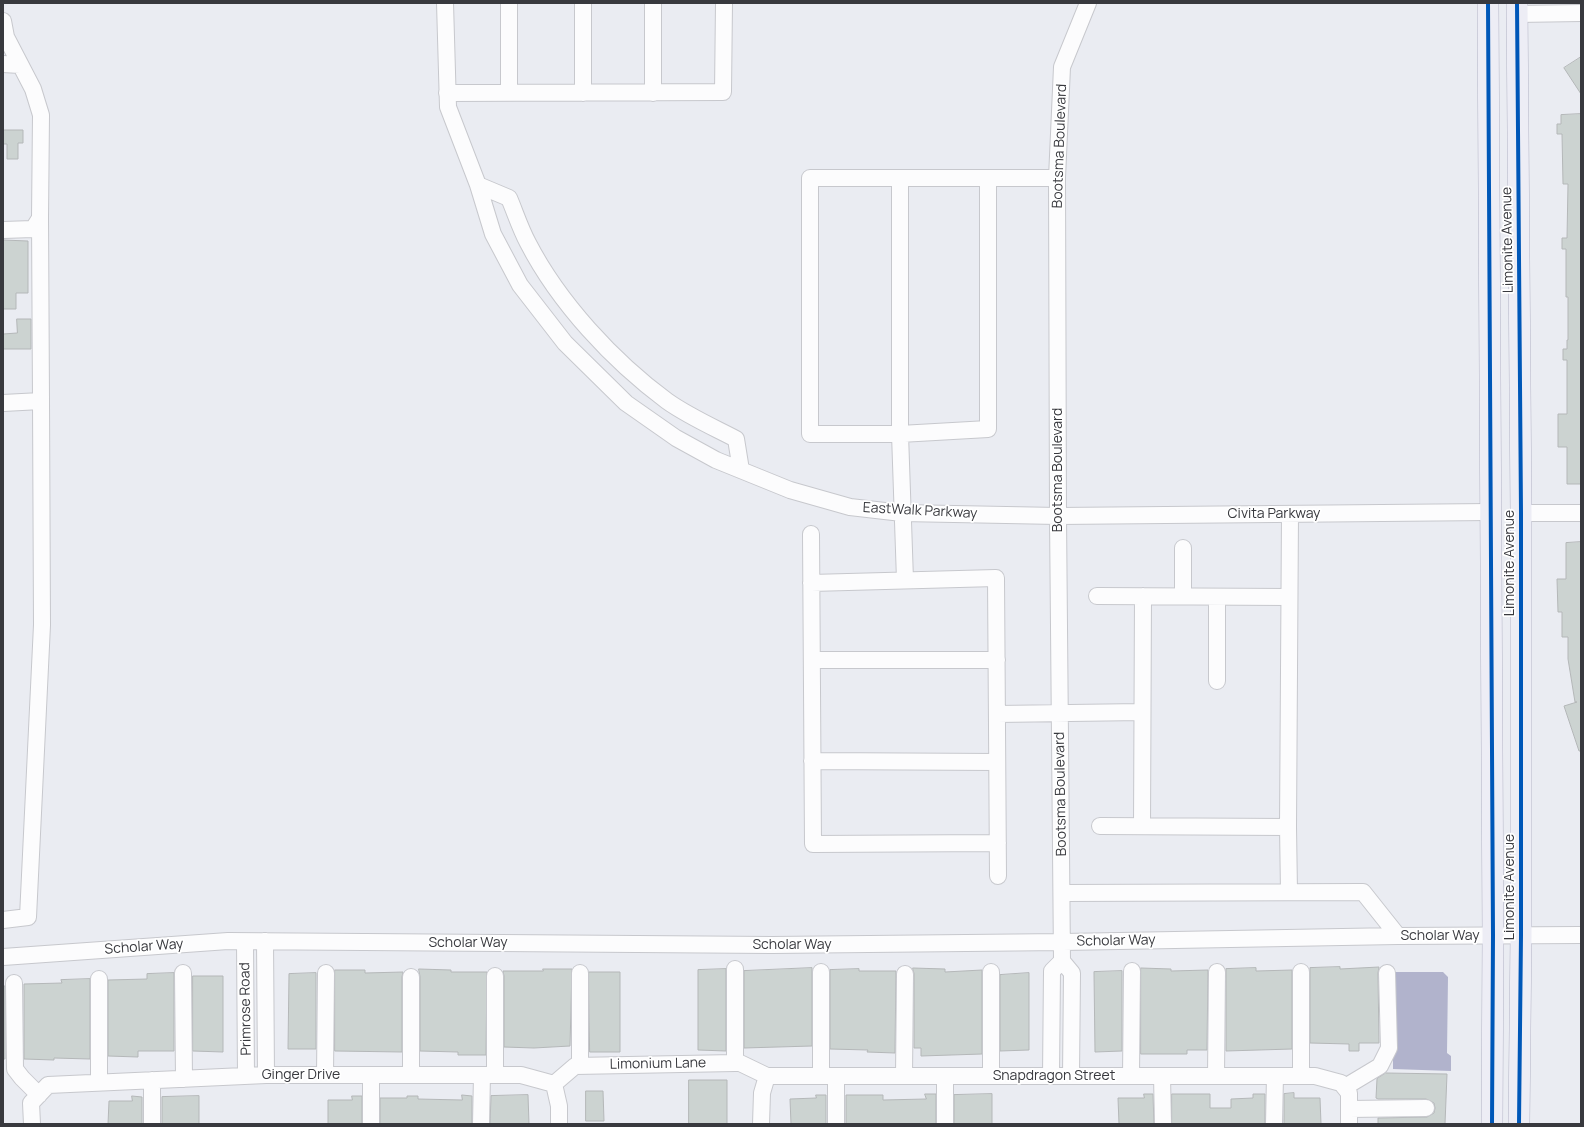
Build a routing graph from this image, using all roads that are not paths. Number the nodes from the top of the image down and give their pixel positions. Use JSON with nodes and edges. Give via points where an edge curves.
{"nodes":[{"id":1,"x":445,"y":3,"type":"edge"},
{"id":2,"x":509,"y":3,"type":"edge"},
{"id":3,"x":583,"y":3,"type":"edge"},
{"id":4,"x":653,"y":3,"type":"edge"},
{"id":5,"x":724,"y":3,"type":"edge"},
{"id":6,"x":1088,"y":3,"type":"edge"},
{"id":7,"x":1488,"y":3,"type":"edge"},
{"id":8,"x":1517,"y":8,"type":"edge"},
{"id":9,"x":1581,"y":13,"type":"edge"},
{"id":10,"x":3,"y":21,"type":"edge"},
{"id":11,"x":3,"y":64,"type":"edge"},
{"id":12,"x":20,"y":65,"type":"junction"},
{"id":13,"x":447,"y":93,"type":"junction"},
{"id":14,"x":509,"y":93,"type":"junction"},
{"id":15,"x":583,"y":93,"type":"junction"},
{"id":16,"x":653,"y":93,"type":"junction"},
{"id":17,"x":1057,"y":178,"type":"junction"},
{"id":18,"x":900,"y":179,"type":"junction"},
{"id":19,"x":988,"y":179,"type":"junction"},
{"id":20,"x":478,"y":185,"type":"junction"},
{"id":21,"x":40,"y":218,"type":"junction"},
{"id":22,"x":3,"y":230,"type":"edge"},
{"id":23,"x":1490,"y":364,"type":"junction"},
{"id":24,"x":41,"y":401,"type":"junction"},
{"id":25,"x":3,"y":403,"type":"edge"},
{"id":26,"x":900,"y":434,"type":"junction"},
{"id":27,"x":741,"y":470,"type":"junction"},
{"id":28,"x":1490,"y":512,"type":"junction"},
{"id":29,"x":902,"y":513,"type":"junction"},
{"id":30,"x":1521,"y":513,"type":"junction"},
{"id":31,"x":1581,"y":513,"type":"edge"},
{"id":32,"x":1290,"y":514,"type":"junction"},
{"id":33,"x":1058,"y":516,"type":"junction"},
{"id":34,"x":811,"y":534,"type":"dead end"},
{"id":35,"x":1183,"y":548,"type":"dead end"},
{"id":36,"x":905,"y":580,"type":"junction"},
{"id":37,"x":811,"y":582,"type":"junction"},
{"id":38,"x":1097,"y":596,"type":"dead end"},
{"id":39,"x":1143,"y":596,"type":"junction"},
{"id":40,"x":1183,"y":596,"type":"junction"},
{"id":41,"x":1217,"y":597,"type":"junction"},
{"id":42,"x":1290,"y":597,"type":"junction"},
{"id":43,"x":812,"y":660,"type":"junction"},
{"id":44,"x":997,"y":660,"type":"junction"},
{"id":45,"x":1217,"y":681,"type":"dead end"},
{"id":46,"x":1142,"y":712,"type":"junction"},
{"id":47,"x":1060,"y":713,"type":"junction"},
{"id":48,"x":997,"y":714,"type":"junction"},
{"id":49,"x":812,"y":761,"type":"junction"},
{"id":50,"x":997,"y":762,"type":"junction"},
{"id":51,"x":1100,"y":826,"type":"dead end"},
{"id":52,"x":1142,"y":826,"type":"junction"},
{"id":53,"x":1288,"y":827,"type":"junction"},
{"id":54,"x":998,"y":844,"type":"junction"},
{"id":55,"x":998,"y":876,"type":"dead end"},
{"id":56,"x":1289,"y":892,"type":"junction"},
{"id":57,"x":1062,"y":893,"type":"junction"},
{"id":58,"x":3,"y":920,"type":"edge"},
{"id":59,"x":1581,"y":934,"type":"edge"},
{"id":60,"x":1493,"y":935,"type":"junction"},
{"id":61,"x":1521,"y":935,"type":"junction"},
{"id":62,"x":1398,"y":936,"type":"junction"},
{"id":63,"x":245,"y":942,"type":"junction"},
{"id":64,"x":264,"y":942,"type":"junction"},
{"id":65,"x":1063,"y":942,"type":"junction"},
{"id":66,"x":3,"y":957,"type":"edge"},
{"id":67,"x":1062,"y":961,"type":"junction"},
{"id":68,"x":735,"y":969,"type":"dead end"},
{"id":69,"x":821,"y":972,"type":"dead end"},
{"id":70,"x":991,"y":972,"type":"dead end"},
{"id":71,"x":1132,"y":972,"type":"dead end"},
{"id":72,"x":1217,"y":972,"type":"dead end"},
{"id":73,"x":1301,"y":972,"type":"dead end"},
{"id":74,"x":183,"y":973,"type":"dead end"},
{"id":75,"x":326,"y":973,"type":"dead end"},
{"id":76,"x":580,"y":973,"type":"dead end"},
{"id":77,"x":1387,"y":973,"type":"dead end"},
{"id":78,"x":906,"y":974,"type":"dead end"},
{"id":79,"x":495,"y":976,"type":"dead end"},
{"id":80,"x":411,"y":977,"type":"dead end"},
{"id":81,"x":99,"y":979,"type":"dead end"},
{"id":82,"x":14,"y":983,"type":"dead end"},
{"id":83,"x":735,"y":1063,"type":"junction"},
{"id":84,"x":580,"y":1066,"type":"junction"},
{"id":85,"x":266,"y":1075,"type":"junction"},
{"id":86,"x":325,"y":1075,"type":"junction"},
{"id":87,"x":371,"y":1075,"type":"junction"},
{"id":88,"x":411,"y":1075,"type":"junction"},
{"id":89,"x":488,"y":1075,"type":"junction"},
{"id":90,"x":246,"y":1076,"type":"junction"},
{"id":91,"x":767,"y":1076,"type":"junction"},
{"id":92,"x":829,"y":1076,"type":"junction"},
{"id":93,"x":904,"y":1076,"type":"junction"},
{"id":94,"x":945,"y":1076,"type":"junction"},
{"id":95,"x":991,"y":1076,"type":"junction"},
{"id":96,"x":1051,"y":1076,"type":"junction"},
{"id":97,"x":1071,"y":1076,"type":"junction"},
{"id":98,"x":1131,"y":1076,"type":"junction"},
{"id":99,"x":1162,"y":1076,"type":"junction"},
{"id":100,"x":1216,"y":1076,"type":"junction"},
{"id":101,"x":1275,"y":1076,"type":"junction"},
{"id":102,"x":1301,"y":1076,"type":"junction"},
{"id":103,"x":184,"y":1079,"type":"junction"},
{"id":104,"x":152,"y":1080,"type":"junction"},
{"id":105,"x":100,"y":1082,"type":"junction"},
{"id":106,"x":554,"y":1084,"type":"junction"},
{"id":107,"x":1343,"y":1085,"type":"junction"},
{"id":108,"x":43,"y":1090,"type":"junction"},
{"id":109,"x":1426,"y":1108,"type":"dead end"},
{"id":110,"x":1349,"y":1116,"type":"edge"},
{"id":111,"x":32,"y":1124,"type":"edge"},
{"id":112,"x":152,"y":1124,"type":"edge"},
{"id":113,"x":371,"y":1124,"type":"edge"},
{"id":114,"x":481,"y":1124,"type":"edge"},
{"id":115,"x":559,"y":1124,"type":"edge"},
{"id":116,"x":762,"y":1124,"type":"edge"},
{"id":117,"x":836,"y":1124,"type":"edge"},
{"id":118,"x":945,"y":1124,"type":"edge"},
{"id":119,"x":1164,"y":1124,"type":"edge"},
{"id":120,"x":1274,"y":1124,"type":"edge"},
{"id":121,"x":1492,"y":1124,"type":"edge"},
{"id":122,"x":1519,"y":1124,"type":"edge"}],
"edges":[{"from":1,"to":13,"type":"street","name":"EastWalk Parkway"},
{"from":2,"to":14,"type":"street"},
{"from":3,"to":15,"type":"street"},
{"from":4,"to":16,"type":"street"},
{"from":5,"to":16,"type":"street","via":[[723,92]]},
{"from":6,"to":17,"type":"street","name":"Bootsma Boulevard","via":[[1062,67]]},
{"from":7,"to":23,"type":"main road","name":"Limonite Avenue"},
{"from":8,"to":9,"type":"street"},
{"from":8,"to":30,"type":"main road","name":"Limonite Avenue"},
{"from":10,"to":12,"type":"street","via":[[6,37]]},
{"from":11,"to":12,"type":"street"},
{"from":12,"to":21,"type":"street","via":[[33,89],[41,115]]},
{"from":13,"to":14,"type":"street"},
{"from":13,"to":20,"type":"street","name":"EastWalk Parkway","via":[[448,107]]},
{"from":14,"to":15,"type":"street"},
{"from":15,"to":16,"type":"street"},
{"from":17,"to":19,"type":"street"},
{"from":17,"to":33,"type":"street","name":"Bootsma Boulevard"},
{"from":18,"to":19,"type":"street"},
{"from":18,"to":26,"type":"street"},
{"from":18,"to":26,"type":"street","via":[[810,178],[810,434]]},
{"from":19,"to":26,"type":"street","via":[[988,429]]},
{"from":20,"to":27,"type":"street","name":"EastWalk Parkway","via":[[493,234],[520,285],[565,343],[626,403],[676,438],[716,460]]},
{"from":20,"to":27,"type":"street","via":[[509,198],[527,242],[551,282],[589,331],[668,401],[736,439]]},
{"from":21,"to":22,"type":"street","via":[[33,229]]},
{"from":21,"to":24,"type":"street"},
{"from":23,"to":28,"type":"main road","name":"Limonite Avenue"},
{"from":23,"to":30,"type":"main road","via":[[1509,401],[1510,503]]},
{"from":24,"to":25,"type":"street"},
{"from":24,"to":58,"type":"street","via":[[42,625],[28,917]]},
{"from":26,"to":29,"type":"street"},
{"from":27,"to":29,"type":"street","name":"EastWalk Parkway","via":[[790,490],[850,507]]},
{"from":28,"to":32,"type":"street","name":"Civita Parkway"},
{"from":28,"to":60,"type":"main road","name":"Limonite Avenue"},
{"from":29,"to":33,"type":"street","name":"EastWalk Parkway"},
{"from":29,"to":36,"type":"street"},
{"from":30,"to":31,"type":"street"},
{"from":30,"to":61,"type":"main road","name":"Limonite Avenue"},
{"from":32,"to":33,"type":"street","name":"Civita Parkway"},
{"from":32,"to":42,"type":"street"},
{"from":33,"to":47,"type":"street","name":"Bootsma Boulevard"},
{"from":34,"to":37,"type":"street"},
{"from":35,"to":40,"type":"street"},
{"from":36,"to":37,"type":"street"},
{"from":36,"to":44,"type":"street","via":[[996,578]]},
{"from":37,"to":43,"type":"street"},
{"from":38,"to":39,"type":"street"},
{"from":39,"to":40,"type":"street"},
{"from":39,"to":46,"type":"street"},
{"from":40,"to":41,"type":"street"},
{"from":41,"to":42,"type":"street"},
{"from":41,"to":45,"type":"street"},
{"from":42,"to":53,"type":"street"},
{"from":43,"to":44,"type":"street"},
{"from":43,"to":49,"type":"street"},
{"from":44,"to":48,"type":"street"},
{"from":46,"to":47,"type":"street"},
{"from":46,"to":52,"type":"street"},
{"from":47,"to":48,"type":"street"},
{"from":47,"to":57,"type":"street","name":"Bootsma Boulevard"},
{"from":48,"to":50,"type":"street"},
{"from":49,"to":50,"type":"street"},
{"from":49,"to":54,"type":"street","via":[[813,844]]},
{"from":50,"to":54,"type":"street"},
{"from":51,"to":52,"type":"street"},
{"from":52,"to":53,"type":"street"},
{"from":53,"to":56,"type":"street"},
{"from":54,"to":55,"type":"street"},
{"from":56,"to":57,"type":"street"},
{"from":56,"to":62,"type":"street","via":[[1363,892]]},
{"from":57,"to":65,"type":"street","name":"Bootsma Boulevard"},
{"from":59,"to":61,"type":"street","name":"Scholar Way"},
{"from":60,"to":61,"type":"street","name":"Scholar Way"},
{"from":60,"to":62,"type":"street","name":"Scholar Way"},
{"from":60,"to":121,"type":"main road","name":"Limonite Avenue"},
{"from":61,"to":122,"type":"main road","name":"Limonite Avenue"},
{"from":62,"to":65,"type":"street","name":"Scholar Way"},
{"from":63,"to":64,"type":"street","name":"Scholar Way"},
{"from":63,"to":66,"type":"street","name":"Scholar Way","via":[[228,941]]},
{"from":63,"to":90,"type":"street","name":"Primrose Road"},
{"from":64,"to":65,"type":"street","name":"Scholar Way","via":[[772,945]]},
{"from":64,"to":85,"type":"street","name":"Primrose Road"},
{"from":65,"to":67,"type":"street","name":"Bootsma Boulevard"},
{"from":67,"to":96,"type":"street","via":[[1052,971]]},
{"from":67,"to":97,"type":"street","via":[[1072,973]]},
{"from":68,"to":83,"type":"street"},
{"from":69,"to":92,"type":"street"},
{"from":70,"to":95,"type":"street"},
{"from":71,"to":98,"type":"street"},
{"from":72,"to":100,"type":"street"},
{"from":73,"to":102,"type":"street"},
{"from":74,"to":103,"type":"street"},
{"from":75,"to":86,"type":"street"},
{"from":76,"to":84,"type":"street"},
{"from":77,"to":107,"type":"street","via":[[1389,1048],[1380,1066]]},
{"from":78,"to":93,"type":"street"},
{"from":79,"to":89,"type":"street"},
{"from":80,"to":88,"type":"street"},
{"from":81,"to":105,"type":"street"},
{"from":82,"to":108,"type":"street","via":[[15,1069],[22,1078]]},
{"from":83,"to":84,"type":"street","name":"Limonium Lane"},
{"from":83,"to":91,"type":"street","name":"Limonium Lane"},
{"from":84,"to":106,"type":"street","name":"Limonium Lane","via":[[575,1066]]},
{"from":85,"to":86,"type":"street","name":"Ginger Drive"},
{"from":85,"to":90,"type":"street","name":"Ginger Drive"},
{"from":86,"to":87,"type":"street","name":"Ginger Drive"},
{"from":87,"to":88,"type":"street","name":"Ginger Drive"},
{"from":87,"to":113,"type":"street"},
{"from":88,"to":89,"type":"street","name":"Ginger Drive"},
{"from":89,"to":106,"type":"street","name":"Ginger Drive","via":[[521,1075]]},
{"from":89,"to":114,"type":"street"},
{"from":90,"to":103,"type":"street","name":"Ginger Drive"},
{"from":91,"to":92,"type":"street","name":"Snapdragon Street"},
{"from":91,"to":116,"type":"street","via":[[762,1093]]},
{"from":92,"to":93,"type":"street","name":"Snapdragon Street"},
{"from":92,"to":117,"type":"street"},
{"from":93,"to":94,"type":"street","name":"Snapdragon Street"},
{"from":94,"to":95,"type":"street","name":"Snapdragon Street"},
{"from":94,"to":118,"type":"street"},
{"from":95,"to":96,"type":"street","name":"Snapdragon Street"},
{"from":96,"to":97,"type":"street","name":"Snapdragon Street"},
{"from":97,"to":98,"type":"street","name":"Snapdragon Street"},
{"from":98,"to":99,"type":"street","name":"Snapdragon Street"},
{"from":99,"to":100,"type":"street","name":"Snapdragon Street"},
{"from":99,"to":119,"type":"street"},
{"from":100,"to":101,"type":"street","name":"Snapdragon Street"},
{"from":101,"to":102,"type":"street","name":"Snapdragon Street"},
{"from":101,"to":120,"type":"street"},
{"from":102,"to":107,"type":"street","name":"Snapdragon Street","via":[[1315,1076]]},
{"from":103,"to":104,"type":"street","name":"Ginger Drive"},
{"from":104,"to":105,"type":"street","name":"Ginger Drive"},
{"from":104,"to":112,"type":"street"},
{"from":105,"to":108,"type":"street","name":"Ginger Drive"},
{"from":106,"to":115,"type":"street","via":[[559,1106]]},
{"from":107,"to":110,"type":"street","via":[[1349,1093]]},
{"from":108,"to":111,"type":"street","via":[[31,1103]]},
{"from":109,"to":110,"type":"street"}]}
